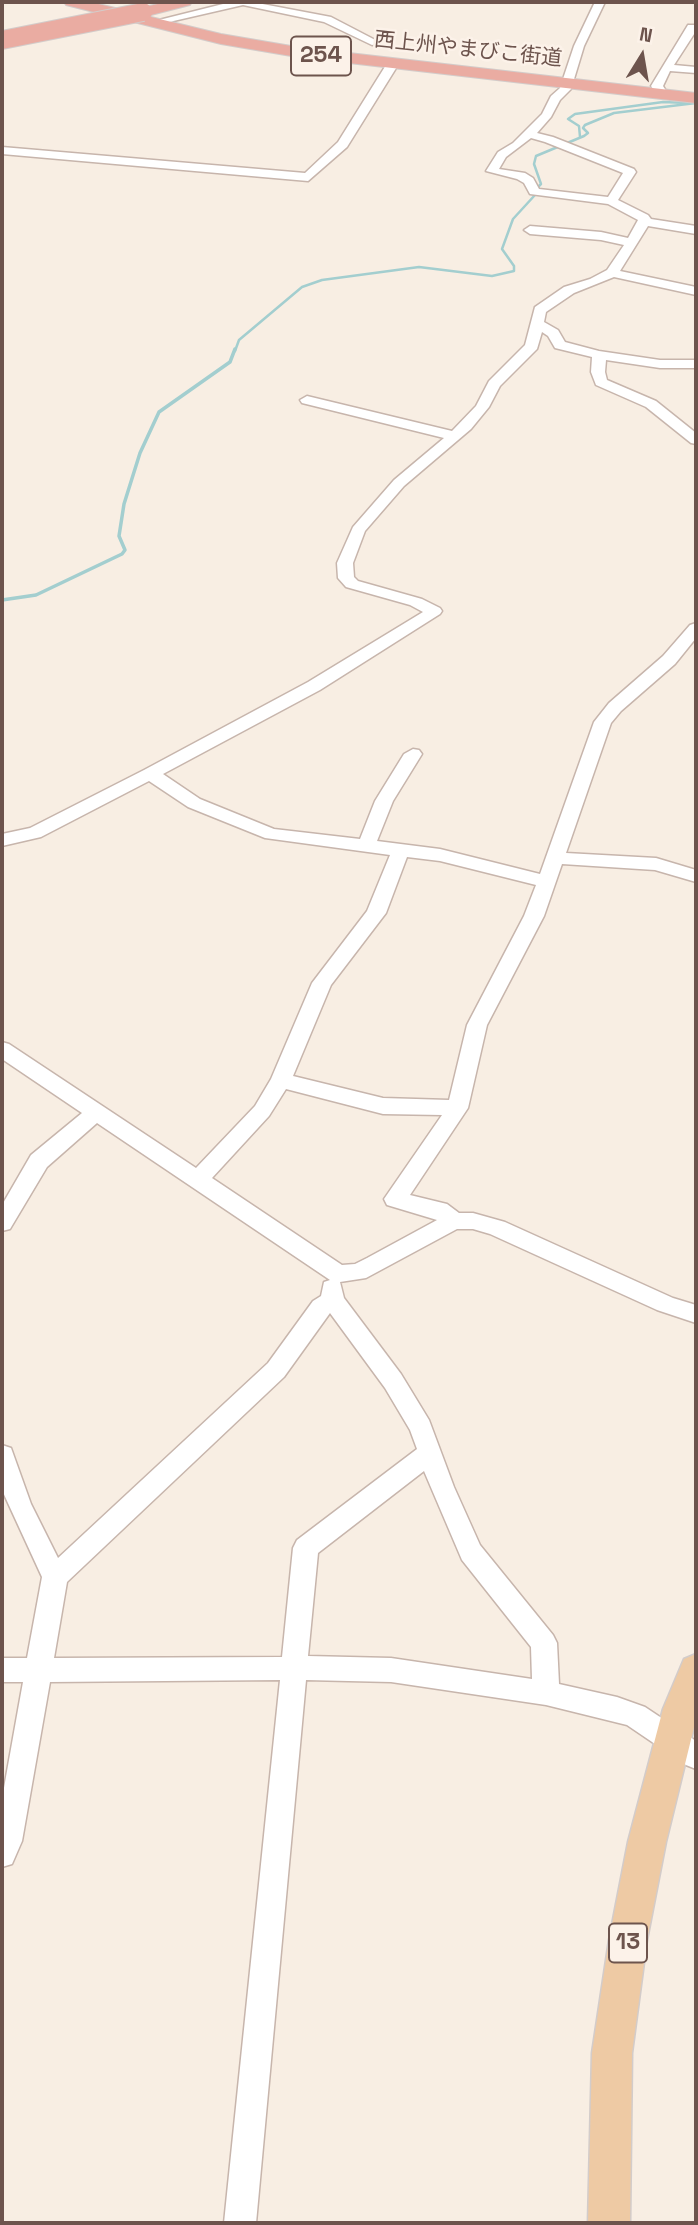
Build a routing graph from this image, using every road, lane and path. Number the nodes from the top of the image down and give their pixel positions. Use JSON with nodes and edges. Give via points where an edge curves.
{"nodes":[{"id":1,"x":161,"y":2,"type":"edge"},
{"id":2,"x":184,"y":2,"type":"edge"},
{"id":3,"x":245,"y":2,"type":"edge"},
{"id":4,"x":600,"y":2,"type":"edge"},
{"id":5,"x":75,"y":3,"type":"edge"},
{"id":6,"x":144,"y":14,"type":"junction"},
{"id":7,"x":696,"y":28,"type":"edge"},
{"id":8,"x":2,"y":37,"type":"edge"},
{"id":9,"x":376,"y":43,"type":"dead end"},
{"id":10,"x":392,"y":65,"type":"junction"},
{"id":11,"x":668,"y":68,"type":"junction"},
{"id":12,"x":696,"y":70,"type":"edge"},
{"id":13,"x":568,"y":84,"type":"junction"},
{"id":14,"x":662,"y":94,"type":"junction"},
{"id":15,"x":696,"y":98,"type":"edge"},
{"id":16,"x":528,"y":134,"type":"junction"},
{"id":17,"x":2,"y":151,"type":"edge"},
{"id":18,"x":611,"y":201,"type":"junction"},
{"id":19,"x":645,"y":222,"type":"junction"},
{"id":20,"x":696,"y":230,"type":"edge"},
{"id":21,"x":534,"y":235,"type":"dead end"},
{"id":22,"x":630,"y":242,"type":"junction"},
{"id":23,"x":611,"y":273,"type":"junction"},
{"id":24,"x":696,"y":291,"type":"edge"},
{"id":25,"x":537,"y":324,"type":"junction"},
{"id":26,"x":600,"y":355,"type":"junction"},
{"id":27,"x":696,"y":364,"type":"edge"},
{"id":28,"x":307,"y":400,"type":"dead end"},
{"id":29,"x":455,"y":436,"type":"junction"},
{"id":30,"x":696,"y":440,"type":"edge"},
{"id":31,"x":696,"y":628,"type":"edge"},
{"id":32,"x":413,"y":754,"type":"dead end"},
{"id":33,"x":150,"y":774,"type":"junction"},
{"id":34,"x":2,"y":840,"type":"edge"},
{"id":35,"x":366,"y":847,"type":"junction"},
{"id":36,"x":400,"y":852,"type":"junction"},
{"id":37,"x":554,"y":858,"type":"junction"},
{"id":38,"x":696,"y":876,"type":"edge"},
{"id":39,"x":545,"y":881,"type":"junction"},
{"id":40,"x":2,"y":1049,"type":"edge"},
{"id":41,"x":281,"y":1080,"type":"junction"},
{"id":42,"x":458,"y":1108,"type":"junction"},
{"id":43,"x":97,"y":1112,"type":"junction"},
{"id":44,"x":199,"y":1178,"type":"junction"},
{"id":45,"x":455,"y":1221,"type":"junction"},
{"id":46,"x":2,"y":1223,"type":"edge"},
{"id":47,"x":338,"y":1274,"type":"junction"},
{"id":48,"x":332,"y":1300,"type":"junction"},
{"id":49,"x":696,"y":1314,"type":"edge"},
{"id":50,"x":430,"y":1453,"type":"junction"},
{"id":51,"x":2,"y":1455,"type":"edge"},
{"id":52,"x":55,"y":1577,"type":"junction"},
{"id":53,"x":295,"y":1669,"type":"junction"},
{"id":54,"x":2,"y":1670,"type":"edge"},
{"id":55,"x":696,"y":1670,"type":"edge"},
{"id":56,"x":37,"y":1671,"type":"junction"},
{"id":57,"x":546,"y":1693,"type":"junction"},
{"id":58,"x":685,"y":1748,"type":"edge"},
{"id":59,"x":2,"y":1854,"type":"edge"},
{"id":60,"x":240,"y":2223,"type":"edge"},
{"id":61,"x":609,"y":2223,"type":"edge"}],
"edges":[{"from":1,"to":6,"type":"highway"},
{"from":2,"to":6,"type":"highway"},
{"from":3,"to":6,"type":"street"},
{"from":3,"to":9,"type":"street","via":[[327,19]]},
{"from":4,"to":13,"type":"street","via":[[579,46]]},
{"from":5,"to":6,"type":"highway","name":"西上州やまびこ街道","number":"254"},
{"from":6,"to":8,"type":"highway","bridge":true},
{"from":6,"to":10,"type":"highway","name":"西上州やまびこ街道","number":"254","via":[[259,46]]},
{"from":7,"to":11,"type":"street","via":[[692,27]]},
{"from":10,"to":13,"type":"highway","name":"西上州やまびこ街道","number":"254"},
{"from":10,"to":17,"type":"street","via":[[344,144],[312,176]]},
{"from":11,"to":12,"type":"street"},
{"from":11,"to":14,"type":"street","via":[[657,86]]},
{"from":13,"to":14,"type":"highway","name":"西上州やまびこ街道","number":"254"},
{"from":13,"to":16,"type":"street"},
{"from":14,"to":15,"type":"highway","name":"西上州やまびこ街道","number":"254"},
{"from":16,"to":18,"type":"street","via":[[549,138],[630,172]]},
{"from":16,"to":18,"type":"street","via":[[502,155],[492,171],[522,176],[531,189],[544,194]]},
{"from":18,"to":19,"type":"street"},
{"from":19,"to":20,"type":"street"},
{"from":19,"to":22,"type":"street"},
{"from":21,"to":22,"type":"street","via":[[601,236]]},
{"from":22,"to":23,"type":"street"},
{"from":23,"to":24,"type":"street"},
{"from":23,"to":25,"type":"street","via":[[569,290],[540,310]]},
{"from":25,"to":26,"type":"street","via":[[553,333],[560,345]]},
{"from":25,"to":29,"type":"street","via":[[532,346],[494,384],[482,407]]},
{"from":26,"to":27,"type":"street"},
{"from":26,"to":30,"type":"street","via":[[601,382],[651,404]]},
{"from":28,"to":29,"type":"street"},
{"from":29,"to":33,"type":"street","via":[[399,483],[358,530],[344,573],[352,584],[434,611],[314,686]]},
{"from":31,"to":37,"type":"street","via":[[603,722]]},
{"from":32,"to":35,"type":"street","via":[[384,801]]},
{"from":33,"to":34,"type":"street","via":[[46,828]]},
{"from":33,"to":35,"type":"street","via":[[194,803],[252,828]]},
{"from":35,"to":36,"type":"street"},
{"from":36,"to":39,"type":"street","via":[[440,855]]},
{"from":36,"to":41,"type":"street","via":[[376,913],[322,983]]},
{"from":37,"to":38,"type":"street","via":[[656,864]]},
{"from":37,"to":39,"type":"street"},
{"from":39,"to":42,"type":"street","via":[[534,916],[477,1025]]},
{"from":40,"to":43,"type":"street"},
{"from":41,"to":42,"type":"street","via":[[383,1106]]},
{"from":41,"to":44,"type":"street","via":[[262,1111]]},
{"from":42,"to":45,"type":"street","via":[[395,1199],[439,1210]]},
{"from":43,"to":44,"type":"street"},
{"from":43,"to":46,"type":"street","via":[[39,1161]]},
{"from":44,"to":47,"type":"street"},
{"from":45,"to":47,"type":"street","via":[[358,1272]]},
{"from":45,"to":49,"type":"street","via":[[497,1228]]},
{"from":47,"to":48,"type":"street","via":[[332,1283]]},
{"from":48,"to":50,"type":"street","via":[[393,1381],[421,1427]]},
{"from":48,"to":52,"type":"street","via":[[321,1307],[276,1370]]},
{"from":50,"to":53,"type":"street","via":[[306,1548]]},
{"from":50,"to":57,"type":"street","via":[[471,1552],[544,1643]]},
{"from":51,"to":52,"type":"street","via":[[19,1505]]},
{"from":52,"to":56,"type":"street"},
{"from":53,"to":56,"type":"street"},
{"from":53,"to":57,"type":"street","via":[[391,1670]]},
{"from":53,"to":60,"type":"street"},
{"from":54,"to":56,"type":"street"},
{"from":55,"to":58,"type":"main road","number":"13"},
{"from":56,"to":59,"type":"street"},
{"from":57,"to":58,"type":"street","via":[[636,1716]]},
{"from":58,"to":61,"type":"main road","number":"13","via":[[644,1854],[628,1940],[612,2053]]}]}
